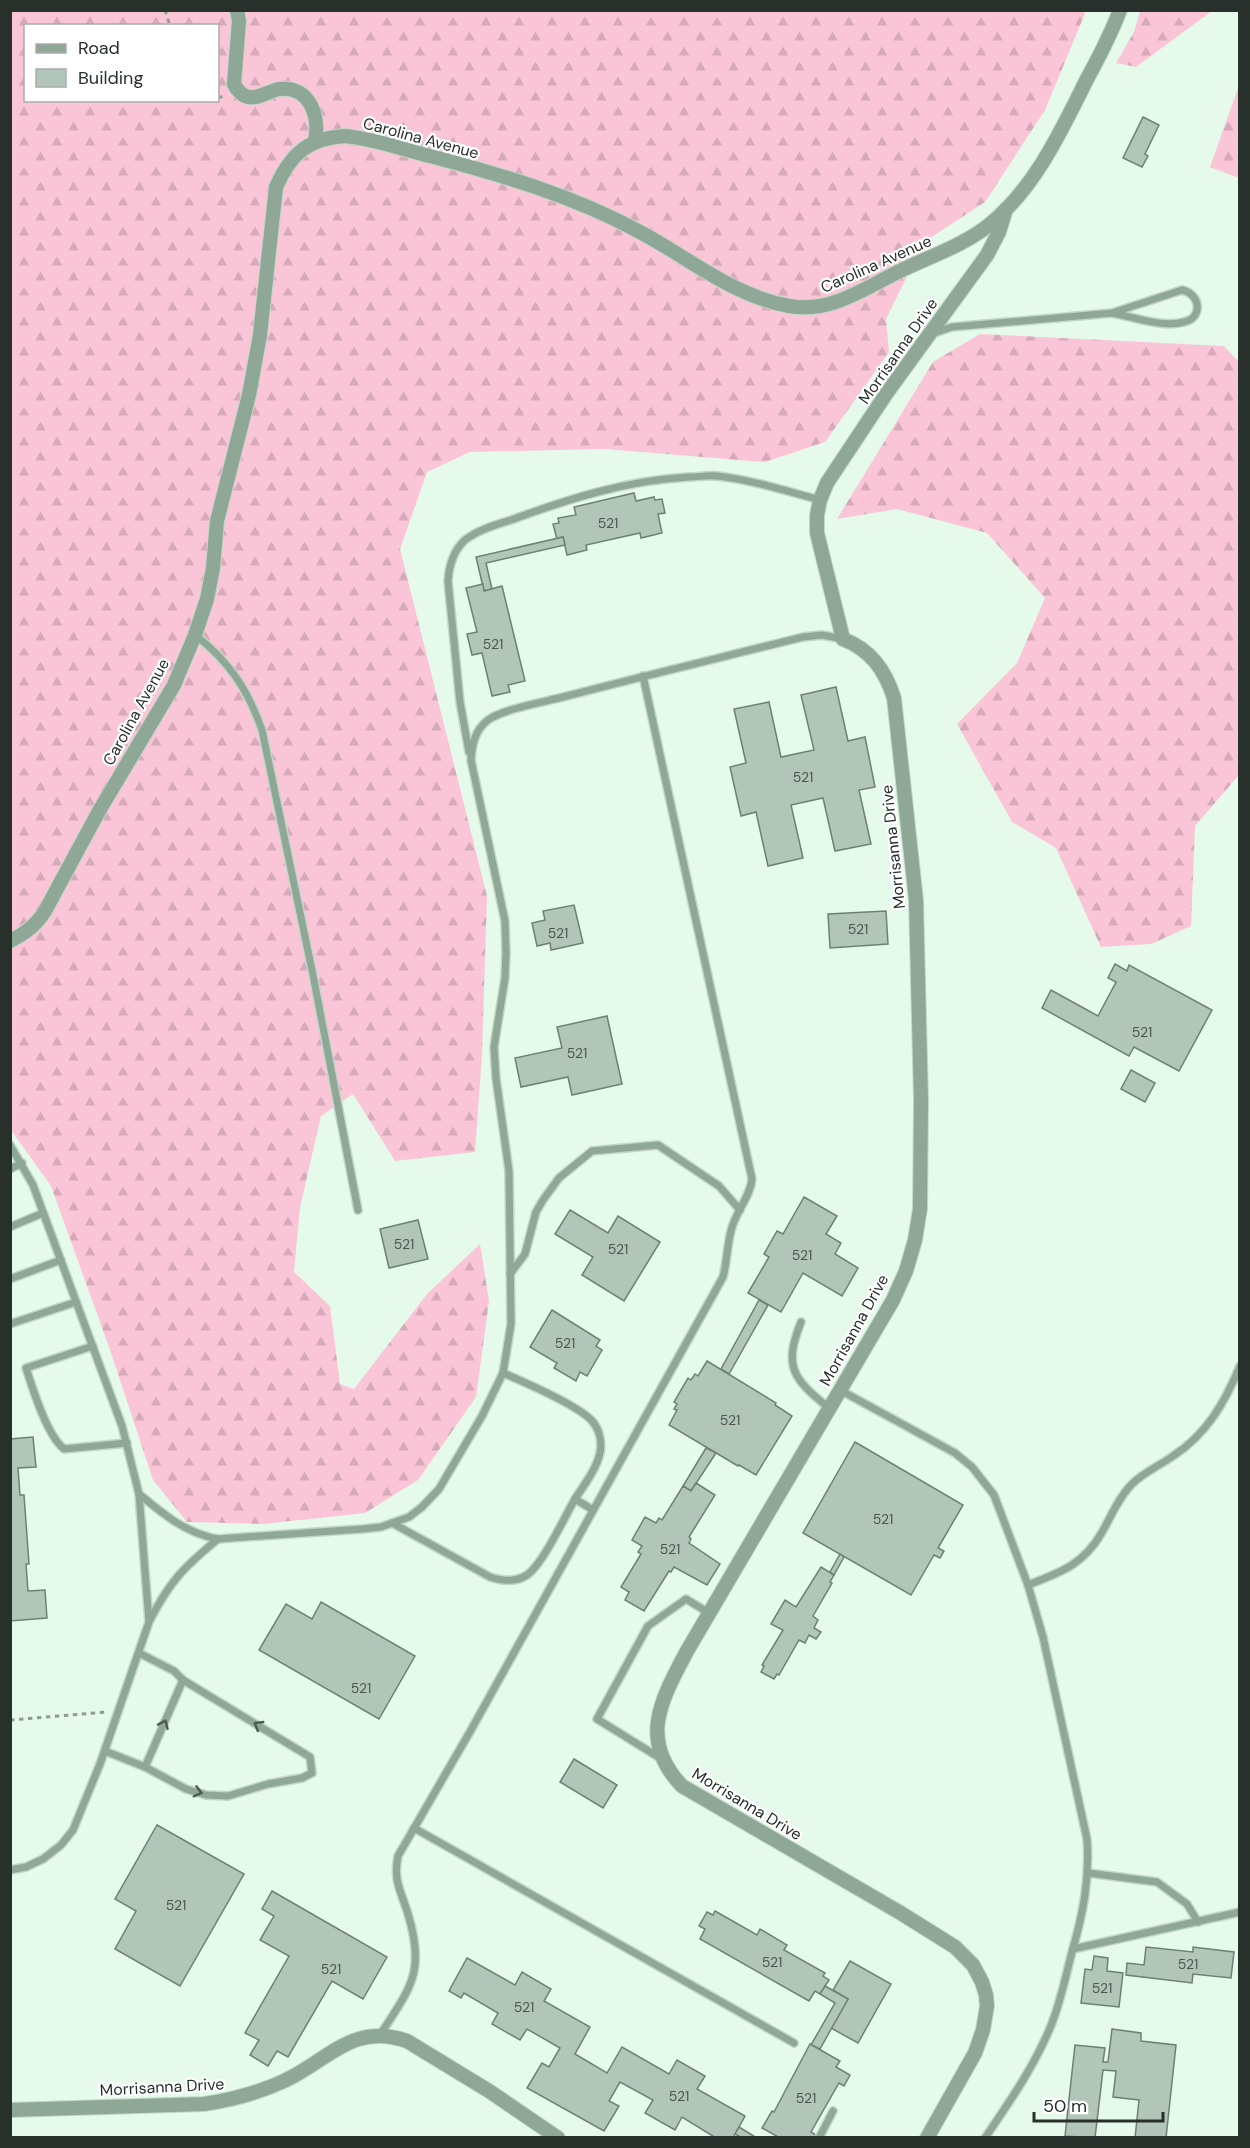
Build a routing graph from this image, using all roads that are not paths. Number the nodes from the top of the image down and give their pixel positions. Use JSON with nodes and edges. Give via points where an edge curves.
{"nodes":[{"id":1,"x":237,"y":10,"type":"edge"},
{"id":2,"x":1120,"y":10,"type":"edge"},
{"id":3,"x":315,"y":141,"type":"junction"},
{"id":4,"x":1006,"y":209,"type":"junction"},
{"id":5,"x":1112,"y":313,"type":"junction"},
{"id":6,"x":929,"y":334,"type":"junction"},
{"id":7,"x":820,"y":500,"type":"junction"},
{"id":8,"x":195,"y":635,"type":"junction"},
{"id":9,"x":843,"y":639,"type":"junction"},
{"id":10,"x":643,"y":676,"type":"junction"},
{"id":11,"x":471,"y":760,"type":"junction"},
{"id":12,"x":10,"y":941,"type":"edge"},
{"id":13,"x":10,"y":1145,"type":"edge"},
{"id":14,"x":22,"y":1163,"type":"junction"},
{"id":15,"x":10,"y":1169,"type":"edge"},
{"id":16,"x":358,"y":1210,"type":"dead end"},
{"id":17,"x":740,"y":1210,"type":"junction"},
{"id":18,"x":43,"y":1213,"type":"junction"},
{"id":19,"x":10,"y":1227,"type":"edge"},
{"id":20,"x":61,"y":1260,"type":"junction"},
{"id":21,"x":510,"y":1274,"type":"junction"},
{"id":22,"x":10,"y":1279,"type":"edge"},
{"id":23,"x":76,"y":1302,"type":"junction"},
{"id":24,"x":801,"y":1322,"type":"dead end"},
{"id":25,"x":10,"y":1324,"type":"edge"},
{"id":26,"x":93,"y":1346,"type":"junction"},
{"id":27,"x":1239,"y":1366,"type":"edge"},
{"id":28,"x":503,"y":1373,"type":"junction"},
{"id":29,"x":840,"y":1390,"type":"junction"},
{"id":30,"x":829,"y":1408,"type":"junction"},
{"id":31,"x":126,"y":1443,"type":"junction"},
{"id":32,"x":139,"y":1494,"type":"junction"},
{"id":33,"x":575,"y":1499,"type":"junction"},
{"id":34,"x":593,"y":1510,"type":"junction"},
{"id":35,"x":392,"y":1523,"type":"junction"},
{"id":36,"x":218,"y":1539,"type":"junction"},
{"id":37,"x":1028,"y":1585,"type":"junction"},
{"id":38,"x":709,"y":1613,"type":"junction"},
{"id":39,"x":149,"y":1622,"type":"junction"},
{"id":40,"x":139,"y":1653,"type":"junction"},
{"id":41,"x":183,"y":1680,"type":"junction"},
{"id":42,"x":105,"y":1751,"type":"junction"},
{"id":43,"x":662,"y":1759,"type":"junction"},
{"id":44,"x":145,"y":1767,"type":"junction"},
{"id":45,"x":414,"y":1828,"type":"junction"},
{"id":46,"x":10,"y":1870,"type":"edge"},
{"id":47,"x":1088,"y":1873,"type":"junction"},
{"id":48,"x":1239,"y":1912,"type":"edge"},
{"id":49,"x":1198,"y":1922,"type":"junction"},
{"id":50,"x":1073,"y":1949,"type":"junction"},
{"id":51,"x":380,"y":2035,"type":"junction"},
{"id":52,"x":794,"y":2043,"type":"dead end"},
{"id":53,"x":10,"y":2110,"type":"edge"},
{"id":54,"x":832,"y":2110,"type":"dead end"},
{"id":55,"x":558,"y":2138,"type":"edge"},
{"id":56,"x":819,"y":2138,"type":"edge"},
{"id":57,"x":927,"y":2138,"type":"edge"},
{"id":58,"x":985,"y":2138,"type":"edge"}],
"edges":[{"from":1,"to":3,"type":"street","via":[[234,84],[249,97],[286,88],[297,91],[315,114]]},
{"from":2,"to":4,"type":"street","name":"Carolina Avenue","via":[[1044,160]]},
{"from":3,"to":4,"type":"street","name":"Carolina Avenue","via":[[330,136],[356,137],[533,186],[592,208],[640,232],[728,284],[789,306],[824,306],[842,300],[943,252],[978,232]]},
{"from":3,"to":8,"type":"street","name":"Carolina Avenue","via":[[296,154],[276,187],[260,335],[217,521],[207,598]]},
{"from":4,"to":6,"type":"street","name":"Morrisanna Drive","via":[[987,255]]},
{"from":5,"to":5,"type":"lane","via":[[1182,291],[1190,292],[1199,305],[1191,319],[1174,324]]},
{"from":5,"to":6,"type":"lane","via":[[952,327]]},
{"from":6,"to":7,"type":"street","name":"Morrisanna Drive","via":[[826,483]]},
{"from":7,"to":9,"type":"street","name":"Morrisanna Drive","via":[[817,533]]},
{"from":7,"to":11,"type":"lane","via":[[715,476],[672,478],[597,492],[474,533],[454,554],[448,581],[460,702]]},
{"from":8,"to":12,"type":"street","name":"Carolina Avenue","via":[[174,685],[45,911],[31,928]]},
{"from":8,"to":16,"type":"lane","via":[[229,666],[241,683],[262,730]]},
{"from":9,"to":10,"type":"lane","via":[[803,637]]},
{"from":9,"to":29,"type":"street","name":"Morrisanna Drive","via":[[866,651],[879,664],[894,698],[916,900],[921,1100],[920,1209],[915,1240],[893,1300]]},
{"from":10,"to":11,"type":"lane","via":[[491,717],[478,731]]},
{"from":10,"to":17,"type":"lane","via":[[752,1179]]},
{"from":11,"to":21,"type":"lane","via":[[505,921],[505,978],[494,1047],[509,1171]]},
{"from":13,"to":14,"type":"lane"},
{"from":14,"to":15,"type":"lane"},
{"from":14,"to":18,"type":"lane"},
{"from":17,"to":21,"type":"lane","via":[[719,1186],[658,1145],[592,1151],[559,1178],[543,1200],[525,1254]]},
{"from":17,"to":34,"type":"lane","via":[[731,1230],[723,1277]]},
{"from":18,"to":19,"type":"lane"},
{"from":18,"to":20,"type":"lane"},
{"from":20,"to":22,"type":"lane"},
{"from":20,"to":23,"type":"lane"},
{"from":21,"to":28,"type":"lane","via":[[511,1324]]},
{"from":23,"to":25,"type":"lane"},
{"from":23,"to":26,"type":"lane"},
{"from":24,"to":30,"type":"lane","via":[[793,1347],[796,1376],[805,1389]]},
{"from":26,"to":31,"type":"lane"},
{"from":26,"to":31,"type":"lane","via":[[26,1368],[31,1384],[58,1444],[64,1449]]},
{"from":27,"to":37,"type":"lane","via":[[1212,1420],[1194,1440],[1131,1485],[1091,1549],[1058,1574]]},
{"from":28,"to":33,"type":"lane","via":[[584,1414],[598,1430],[600,1453]]},
{"from":28,"to":35,"type":"lane","via":[[439,1489],[422,1507]]},
{"from":29,"to":30,"type":"street","name":"Morrisanna Drive"},
{"from":29,"to":37,"type":"lane","via":[[955,1453],[972,1467],[994,1495]]},
{"from":30,"to":38,"type":"street","name":"Morrisanna Drive"},
{"from":31,"to":32,"type":"lane"},
{"from":32,"to":36,"type":"lane","via":[[180,1525],[202,1537]]},
{"from":32,"to":39,"type":"lane"},
{"from":33,"to":34,"type":"lane"},
{"from":33,"to":35,"type":"lane","via":[[537,1565],[516,1580],[490,1577]]},
{"from":34,"to":45,"type":"lane"},
{"from":35,"to":36,"type":"lane","via":[[362,1529]]},
{"from":36,"to":39,"type":"lane","via":[[187,1564],[164,1592]]},
{"from":37,"to":47,"type":"lane","via":[[1087,1839]]},
{"from":38,"to":43,"type":"street","name":"Morrisanna Drive","via":[[670,1683],[658,1716],[657,1743]]},
{"from":38,"to":43,"type":"lane","via":[[686,1599],[648,1626],[597,1719]]},
{"from":39,"to":40,"type":"lane"},
{"from":40,"to":41,"type":"lane"},
{"from":40,"to":42,"type":"lane"},
{"from":44,"to":41,"type":"lane","one_way":true},
{"from":44,"to":41,"type":"lane","one_way":true,"via":[[186,1789],[228,1796],[312,1773],[310,1757]]},
{"from":42,"to":44,"type":"lane"},
{"from":42,"to":46,"type":"lane","via":[[73,1830],[43,1859]]},
{"from":43,"to":57,"type":"street","name":"Morrisanna Drive","via":[[682,1786],[900,1912],[955,1947],[973,1965],[986,1995],[983,2030],[975,2053]]},
{"from":45,"to":51,"type":"lane","via":[[398,1856],[396,1870],[415,1944],[415,1972],[410,1988]]},
{"from":45,"to":52,"type":"lane"},
{"from":47,"to":49,"type":"lane","via":[[1157,1882],[1186,1904]]},
{"from":47,"to":50,"type":"lane","via":[[1086,1901]]},
{"from":48,"to":49,"type":"lane"},
{"from":49,"to":50,"type":"lane"},
{"from":50,"to":58,"type":"lane","via":[[1053,2022],[1012,2099]]},
{"from":51,"to":53,"type":"street","name":"Morrisanna Drive","via":[[361,2037],[288,2080],[233,2100]]},
{"from":51,"to":55,"type":"street","name":"Morrisanna Drive","via":[[407,2041]]},
{"from":54,"to":56,"type":"lane"}]}
